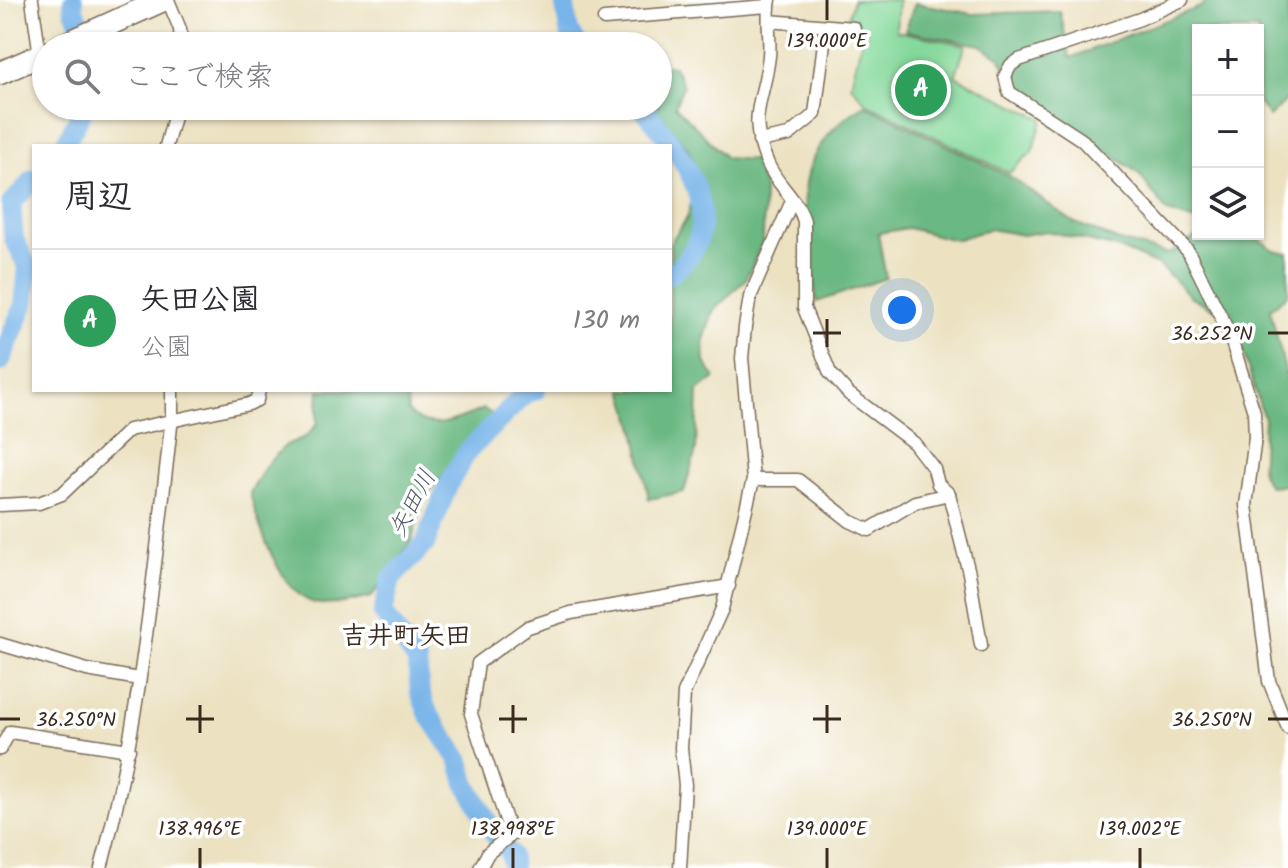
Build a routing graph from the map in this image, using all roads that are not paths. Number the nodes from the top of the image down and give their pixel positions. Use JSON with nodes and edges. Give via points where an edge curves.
{"nodes":[{"id":1,"x":32,"y":0,"type":"edge"},
{"id":2,"x":166,"y":0,"type":"edge"},
{"id":3,"x":1182,"y":0,"type":"edge"},
{"id":4,"x":769,"y":3,"type":"edge"},
{"id":5,"x":604,"y":19,"type":"dead end"},
{"id":6,"x":769,"y":21,"type":"junction"},
{"id":7,"x":826,"y":27,"type":"junction"},
{"id":8,"x":854,"y":28,"type":"dead end"},
{"id":9,"x":43,"y":32,"type":"edge"},
{"id":10,"x":91,"y":32,"type":"edge"},
{"id":11,"x":180,"y":32,"type":"edge"},
{"id":12,"x":32,"y":59,"type":"edge"},
{"id":13,"x":0,"y":73,"type":"edge"},
{"id":14,"x":173,"y":120,"type":"edge"},
{"id":15,"x":759,"y":141,"type":"junction"},
{"id":16,"x":167,"y":144,"type":"edge"},
{"id":17,"x":792,"y":201,"type":"junction"},
{"id":18,"x":172,"y":392,"type":"edge"},
{"id":19,"x":259,"y":392,"type":"edge"},
{"id":20,"x":172,"y":418,"type":"junction"},
{"id":21,"x":753,"y":480,"type":"junction"},
{"id":22,"x":949,"y":494,"type":"junction"},
{"id":23,"x":0,"y":505,"type":"edge"},
{"id":24,"x":729,"y":586,"type":"junction"},
{"id":25,"x":0,"y":644,"type":"edge"},
{"id":26,"x":981,"y":645,"type":"dead end"},
{"id":27,"x":139,"y":679,"type":"junction"},
{"id":28,"x":1288,"y":728,"type":"edge"},
{"id":29,"x":0,"y":749,"type":"edge"},
{"id":30,"x":129,"y":750,"type":"junction"},
{"id":31,"x":101,"y":868,"type":"edge"},
{"id":32,"x":480,"y":868,"type":"edge"},
{"id":33,"x":680,"y":868,"type":"edge"}],
"edges":[{"from":1,"to":9,"type":"street"},
{"from":2,"to":10,"type":"highway"},
{"from":2,"to":11,"type":"street"},
{"from":3,"to":28,"type":"street","via":[[1019,60],[1005,76],[1006,85],[1028,106],[1082,140],[1188,251],[1229,333],[1254,412],[1246,505],[1269,681]]},
{"from":4,"to":5,"type":"street"},
{"from":4,"to":6,"type":"street"},
{"from":6,"to":7,"type":"street"},
{"from":6,"to":15,"type":"street","via":[[768,61],[755,119]]},
{"from":7,"to":8,"type":"street"},
{"from":7,"to":15,"type":"street","via":[[815,114],[789,135]]},
{"from":12,"to":13,"type":"highway"},
{"from":14,"to":16,"type":"street"},
{"from":15,"to":17,"type":"street","via":[[775,180]]},
{"from":17,"to":21,"type":"street","via":[[750,297],[745,327],[742,358]]},
{"from":17,"to":22,"type":"street","via":[[804,221],[804,308],[830,373],[914,443]]},
{"from":18,"to":20,"type":"street"},
{"from":19,"to":20,"type":"street","via":[[249,404]]},
{"from":20,"to":23,"type":"street","via":[[129,430],[62,494],[39,503]]},
{"from":20,"to":27,"type":"street"},
{"from":21,"to":22,"type":"street","via":[[798,480],[869,530],[915,502]]},
{"from":21,"to":24,"type":"street"},
{"from":22,"to":26,"type":"street"},
{"from":24,"to":32,"type":"street","via":[[557,618],[528,627],[478,663],[471,714],[511,835],[488,853]]},
{"from":24,"to":33,"type":"street","via":[[684,693]]},
{"from":25,"to":27,"type":"street"},
{"from":27,"to":30,"type":"street"},
{"from":29,"to":30,"type":"street","via":[[10,732]]},
{"from":30,"to":31,"type":"street"}]}
